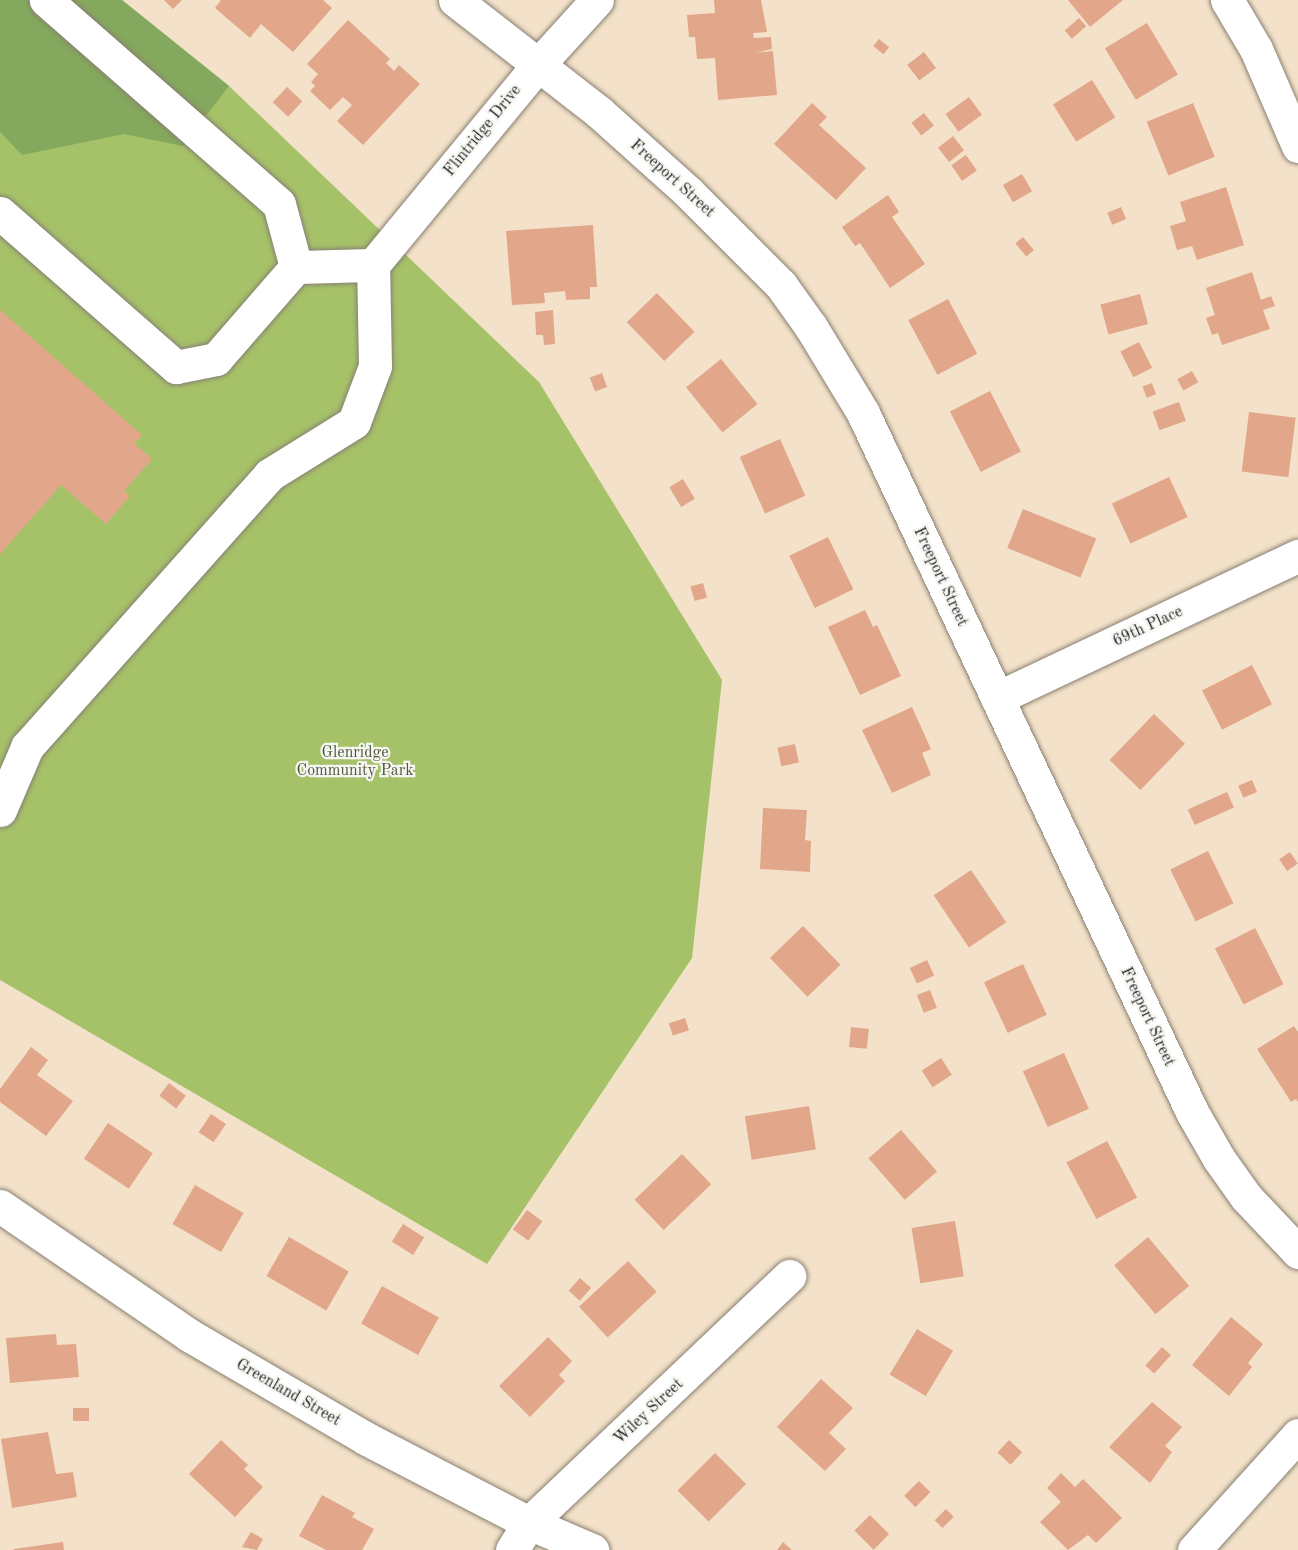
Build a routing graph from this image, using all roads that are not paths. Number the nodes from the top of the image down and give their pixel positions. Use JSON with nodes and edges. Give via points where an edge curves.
{"nodes":[{"id":1,"x":46,"y":0,"type":"edge"},
{"id":2,"x":455,"y":0,"type":"edge"},
{"id":3,"x":597,"y":0,"type":"edge"},
{"id":4,"x":1227,"y":0,"type":"edge"},
{"id":5,"x":537,"y":66,"type":"junction"},
{"id":6,"x":1298,"y":146,"type":"edge"},
{"id":7,"x":0,"y":213,"type":"edge"},
{"id":8,"x":373,"y":265,"type":"junction"},
{"id":9,"x":296,"y":267,"type":"junction"},
{"id":10,"x":1298,"y":556,"type":"edge"},
{"id":11,"x":997,"y":698,"type":"junction"},
{"id":12,"x":0,"y":810,"type":"edge"},
{"id":13,"x":0,"y":1206,"type":"edge"},
{"id":14,"x":1298,"y":1252,"type":"edge"},
{"id":15,"x":789,"y":1276,"type":"dead end"},
{"id":16,"x":1298,"y":1435,"type":"edge"},
{"id":17,"x":530,"y":1523,"type":"junction"},
{"id":18,"x":512,"y":1550,"type":"edge"},
{"id":19,"x":592,"y":1550,"type":"edge"},
{"id":20,"x":1194,"y":1550,"type":"edge"}],
"edges":[{"from":1,"to":9,"type":"street","via":[[279,204]]},
{"from":2,"to":5,"type":"street","name":"Freeport Street"},
{"from":3,"to":5,"type":"street","name":"Flintridge Drive"},
{"from":4,"to":6,"type":"street","via":[[1256,49]]},
{"from":5,"to":8,"type":"street","name":"Flintridge Drive"},
{"from":5,"to":11,"type":"street","name":"Freeport Street","via":[[600,113],[781,285],[863,413]]},
{"from":7,"to":9,"type":"street","via":[[176,367],[216,359]]},
{"from":8,"to":9,"type":"street"},
{"from":8,"to":12,"type":"street","via":[[375,366],[354,422],[269,475],[27,747]]},
{"from":10,"to":11,"type":"street","name":"69th Place"},
{"from":11,"to":14,"type":"street","name":"Freeport Street","via":[[1192,1112],[1246,1197]]},
{"from":13,"to":17,"type":"street","name":"Greenland Street","via":[[189,1335],[365,1438]]},
{"from":15,"to":17,"type":"street","name":"Wiley Street"},
{"from":16,"to":20,"type":"street"},
{"from":17,"to":18,"type":"street","name":"Wiley Street"},
{"from":17,"to":19,"type":"street","name":"Greenland Street"}]}
